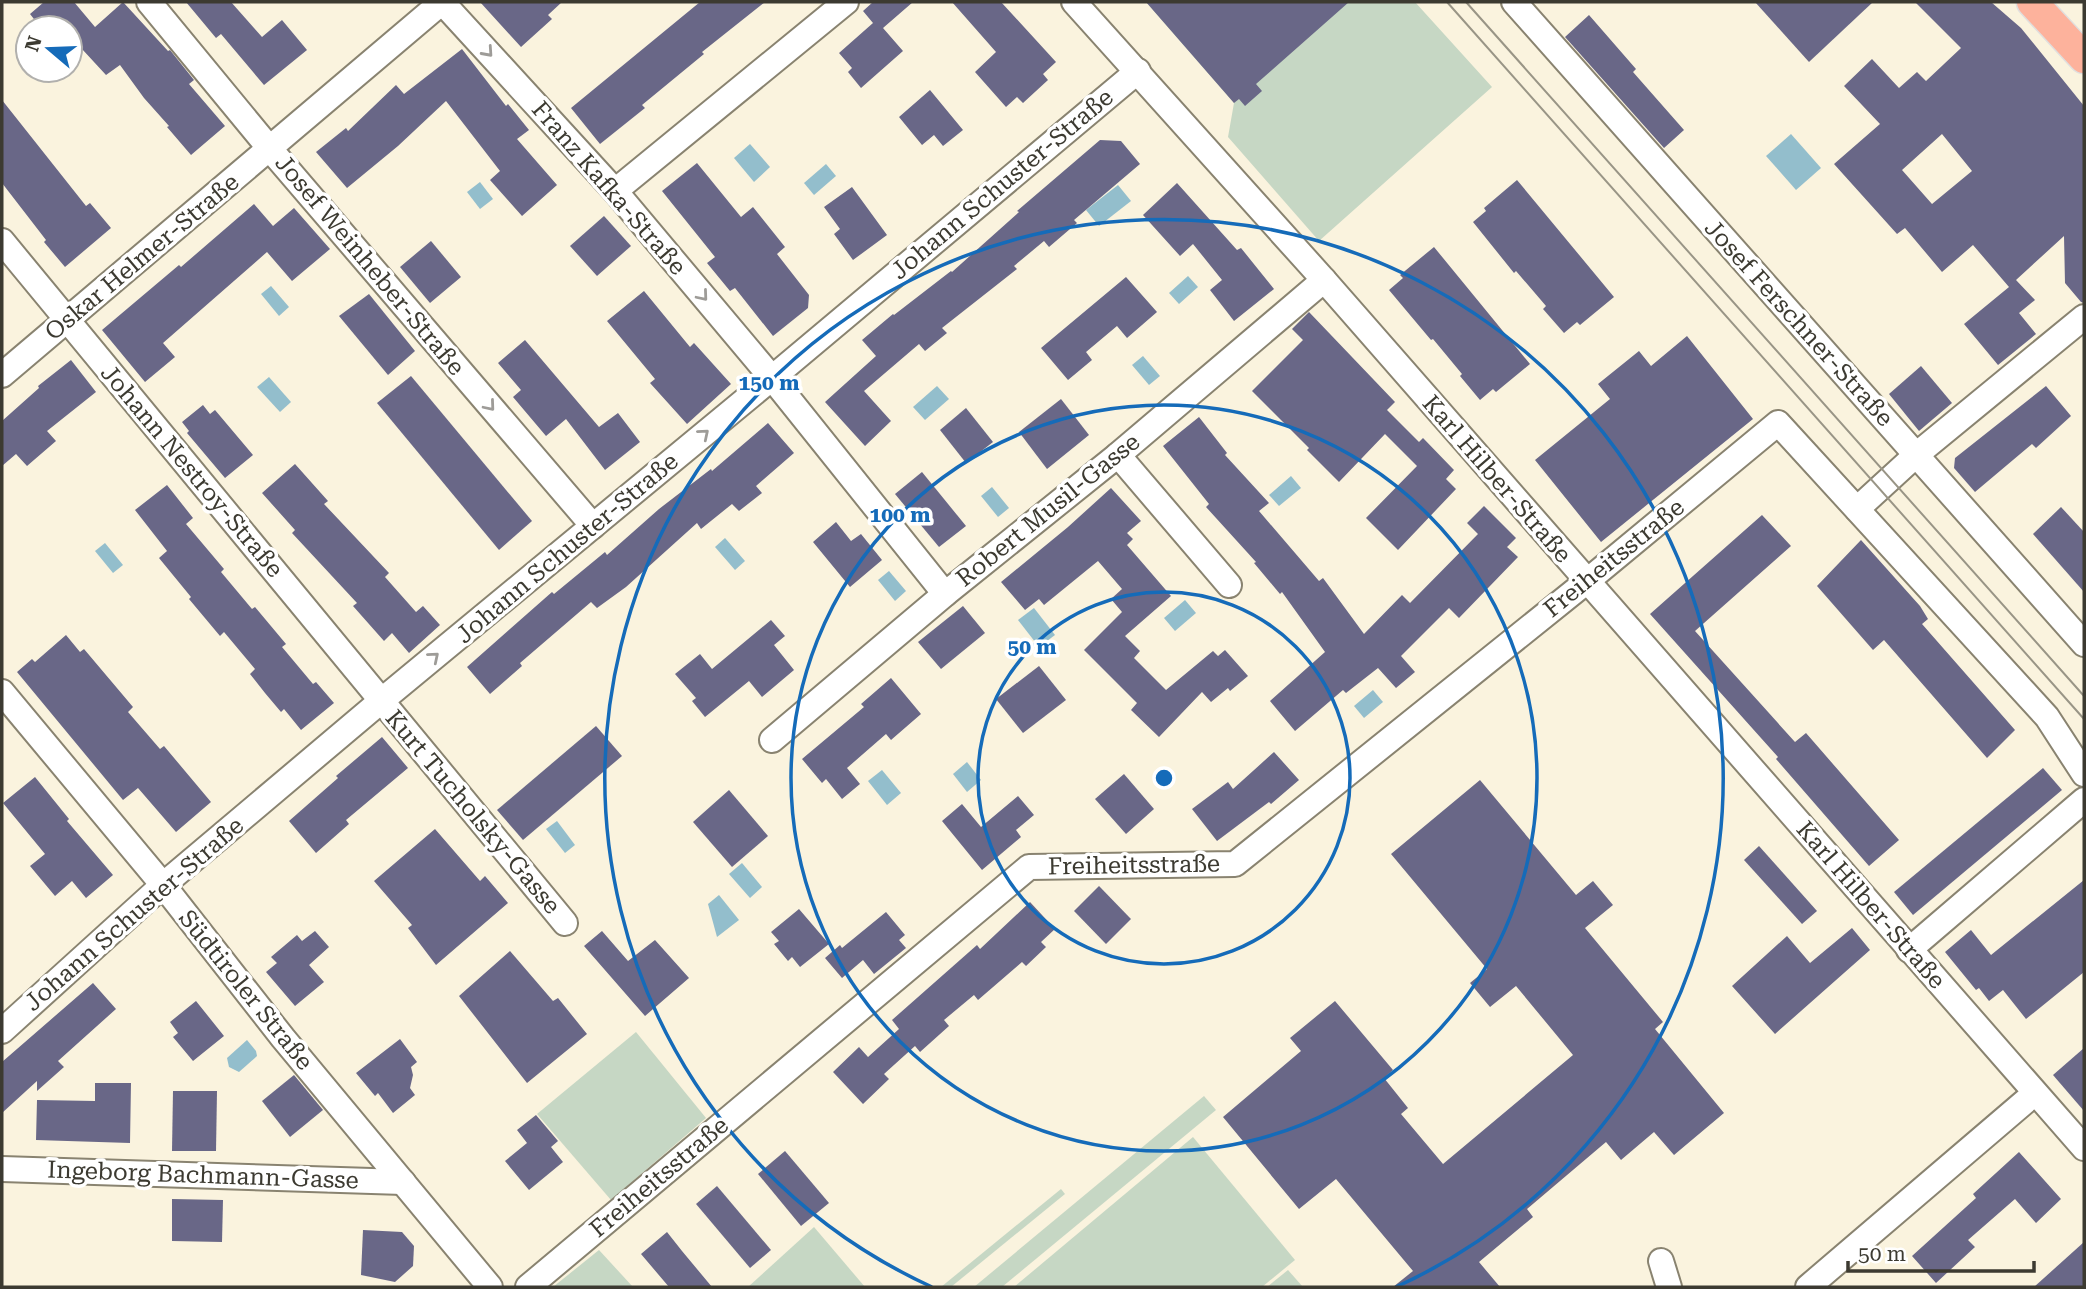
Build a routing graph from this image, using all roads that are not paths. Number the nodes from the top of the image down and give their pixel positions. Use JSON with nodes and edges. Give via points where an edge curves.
{"nodes":[{"id":1,"x":149,"y":2,"type":"edge"},
{"id":2,"x":442,"y":2,"type":"edge"},
{"id":3,"x":846,"y":2,"type":"edge"},
{"id":4,"x":1074,"y":2,"type":"edge"},
{"id":5,"x":1514,"y":2,"type":"edge"},
{"id":6,"x":2032,"y":2,"type":"edge"},
{"id":7,"x":2084,"y":58,"type":"edge"},
{"id":8,"x":1138,"y":71,"type":"junction"},
{"id":9,"x":270,"y":149,"type":"junction"},
{"id":10,"x":615,"y":191,"type":"junction"},
{"id":11,"x":2,"y":241,"type":"edge"},
{"id":12,"x":1324,"y":280,"type":"junction"},
{"id":13,"x":2084,"y":317,"type":"edge"},
{"id":14,"x":68,"y":321,"type":"junction"},
{"id":15,"x":2,"y":375,"type":"edge"},
{"id":16,"x":772,"y":378,"type":"junction"},
{"id":17,"x":1118,"y":455,"type":"junction"},
{"id":18,"x":1916,"y":455,"type":"junction"},
{"id":19,"x":1857,"y":509,"type":"junction"},
{"id":20,"x":593,"y":526,"type":"junction"},
{"id":21,"x":1586,"y":582,"type":"junction"},
{"id":22,"x":1229,"y":585,"type":"dead end"},
{"id":23,"x":944,"y":594,"type":"junction"},
{"id":24,"x":2084,"y":644,"type":"edge"},
{"id":25,"x":2,"y":692,"type":"edge"},
{"id":26,"x":381,"y":701,"type":"junction"},
{"id":27,"x":772,"y":740,"type":"dead end"},
{"id":28,"x":2084,"y":774,"type":"edge"},
{"id":29,"x":2084,"y":800,"type":"edge"},
{"id":30,"x":163,"y":885,"type":"junction"},
{"id":31,"x":565,"y":923,"type":"dead end"},
{"id":32,"x":1909,"y":950,"type":"junction"},
{"id":33,"x":2,"y":1031,"type":"edge"},
{"id":34,"x":2035,"y":1093,"type":"junction"},
{"id":35,"x":2084,"y":1148,"type":"edge"},
{"id":36,"x":2,"y":1169,"type":"edge"},
{"id":37,"x":403,"y":1182,"type":"junction"},
{"id":38,"x":1661,"y":1261,"type":"dead end"},
{"id":39,"x":490,"y":1287,"type":"edge"},
{"id":40,"x":528,"y":1287,"type":"edge"},
{"id":41,"x":1669,"y":1287,"type":"edge"},
{"id":42,"x":1808,"y":1287,"type":"edge"}],
"edges":[{"from":1,"to":9,"type":"street","name":"Josef Weinheber-Straße"},
{"from":2,"to":9,"type":"street","name":"Oskar Helmer-Straße"},
{"from":2,"to":10,"type":"street","name":"Franz Kafka-Straße","one_way":true},
{"from":3,"to":10,"type":"street"},
{"from":4,"to":8,"type":"street","name":"Karl Hilber-Straße"},
{"from":5,"to":18,"type":"street","name":"Josef Ferschner-Straße"},
{"from":6,"to":7,"type":"main road"},
{"from":8,"to":12,"type":"street","name":"Karl Hilber-Straße"},
{"from":8,"to":16,"type":"street","name":"Johann Schuster-Straße"},
{"from":9,"to":14,"type":"street","name":"Oskar Helmer-Straße"},
{"from":9,"to":20,"type":"street","name":"Josef Weinheber-Straße","one_way":true},
{"from":10,"to":16,"type":"street","name":"Franz Kafka-Straße","one_way":true},
{"from":11,"to":14,"type":"street","name":"Johann Nestroy-Straße"},
{"from":12,"to":17,"type":"street","name":"Robert Musil-Gasse"},
{"from":12,"to":21,"type":"street","name":"Karl Hilber-Straße"},
{"from":13,"to":18,"type":"street"},
{"from":14,"to":15,"type":"street","name":"Oskar Helmer-Straße"},
{"from":14,"to":26,"type":"street","name":"Johann Nestroy-Straße"},
{"from":20,"to":16,"type":"street","name":"Johann Schuster-Straße","one_way":true},
{"from":16,"to":23,"type":"street","name":"Franz Kafka-Straße"},
{"from":17,"to":22,"type":"street"},
{"from":17,"to":23,"type":"street","name":"Robert Musil-Gasse"},
{"from":18,"to":19,"type":"street"},
{"from":18,"to":24,"type":"street","name":"Josef Ferschner-Straße"},
{"from":19,"to":21,"type":"street","name":"Freiheitsstraße","via":[[1778,423]]},
{"from":19,"to":28,"type":"street","via":[[2046,717]]},
{"from":26,"to":20,"type":"street","name":"Johann Schuster-Straße","one_way":true},
{"from":21,"to":32,"type":"street","name":"Karl Hilber-Straße"},
{"from":21,"to":40,"type":"street","name":"Freiheitsstraße","via":[[1235,864],[1029,867]]},
{"from":23,"to":27,"type":"street","name":"Robert Musil-Gasse"},
{"from":25,"to":30,"type":"street","name":"Südtiroler Straße"},
{"from":26,"to":30,"type":"street","name":"Johann Schuster-Straße"},
{"from":26,"to":31,"type":"street","name":"Kurt Tucholsky-Gasse"},
{"from":29,"to":32,"type":"street"},
{"from":30,"to":33,"type":"street","name":"Johann Schuster-Straße"},
{"from":30,"to":37,"type":"street","name":"Südtiroler Straße"},
{"from":32,"to":34,"type":"street","name":"Karl Hilber-Straße"},
{"from":34,"to":35,"type":"street","name":"Karl Hilber-Straße"},
{"from":34,"to":42,"type":"street"},
{"from":36,"to":37,"type":"street","name":"Ingeborg Bachmann-Gasse"},
{"from":37,"to":39,"type":"street","name":"Südtiroler Straße"},
{"from":38,"to":41,"type":"street"}]}
